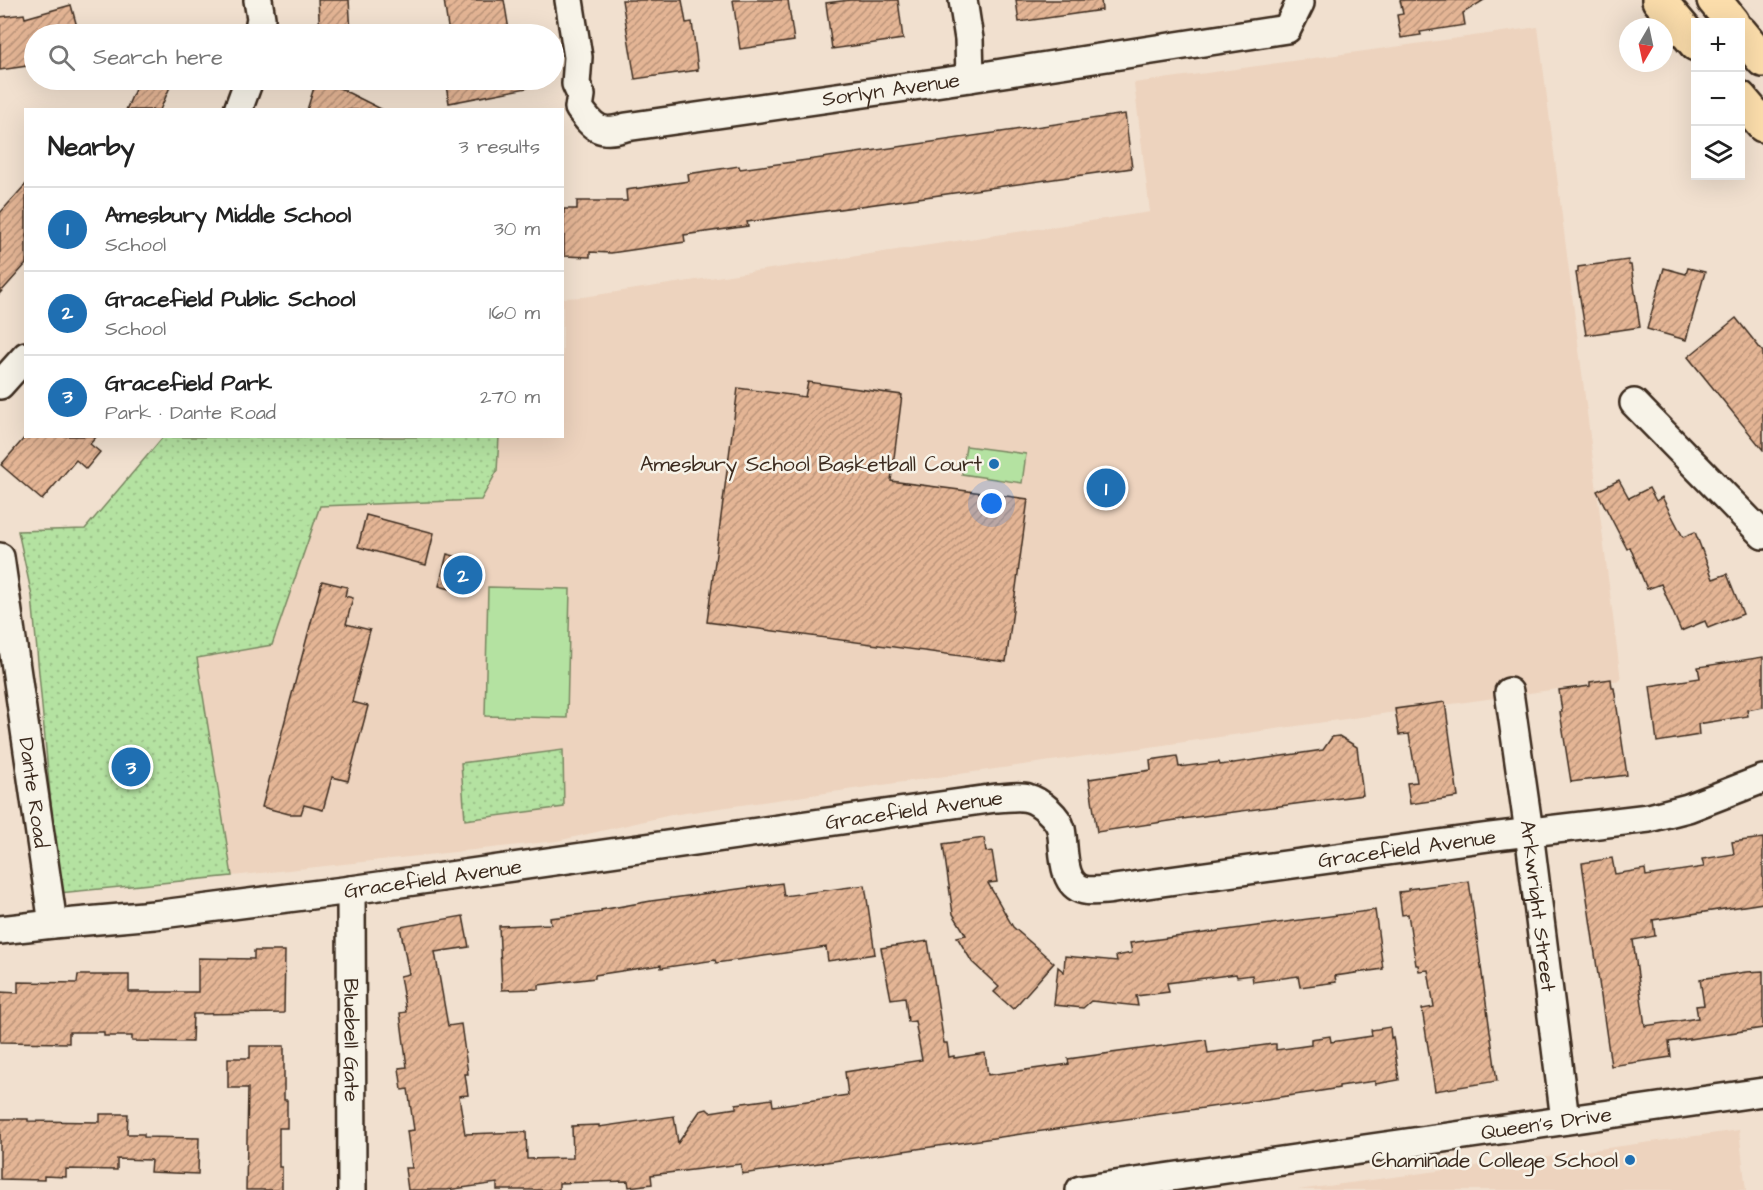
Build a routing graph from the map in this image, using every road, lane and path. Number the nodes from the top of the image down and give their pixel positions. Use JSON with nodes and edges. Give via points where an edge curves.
{"nodes":[{"id":1,"x":258,"y":0,"type":"edge"},
{"id":2,"x":569,"y":0,"type":"edge"},
{"id":3,"x":963,"y":0,"type":"edge"},
{"id":4,"x":1299,"y":0,"type":"edge"},
{"id":5,"x":1659,"y":0,"type":"edge"},
{"id":6,"x":1714,"y":0,"type":"edge"},
{"id":7,"x":1729,"y":18,"type":"edge"},
{"id":8,"x":260,"y":24,"type":"edge"},
{"id":9,"x":1745,"y":38,"type":"edge"},
{"id":10,"x":1691,"y":39,"type":"edge"},
{"id":11,"x":1763,"y":60,"type":"edge"},
{"id":12,"x":970,"y":78,"type":"junction"},
{"id":13,"x":245,"y":90,"type":"edge"},
{"id":14,"x":1745,"y":104,"type":"edge"},
{"id":15,"x":239,"y":108,"type":"edge"},
{"id":16,"x":1763,"y":125,"type":"edge"},
{"id":17,"x":24,"y":358,"type":"edge"},
{"id":18,"x":0,"y":385,"type":"edge"},
{"id":19,"x":1634,"y":403,"type":"dead end"},
{"id":20,"x":1763,"y":535,"type":"edge"},
{"id":21,"x":0,"y":557,"type":"edge"},
{"id":22,"x":1509,"y":692,"type":"dead end"},
{"id":23,"x":1763,"y":779,"type":"edge"},
{"id":24,"x":1529,"y":832,"type":"junction"},
{"id":25,"x":351,"y":890,"type":"junction"},
{"id":26,"x":53,"y":924,"type":"junction"},
{"id":27,"x":0,"y":930,"type":"edge"},
{"id":28,"x":1763,"y":1092,"type":"edge"},
{"id":29,"x":1565,"y":1120,"type":"junction"},
{"id":30,"x":352,"y":1190,"type":"edge"},
{"id":31,"x":1080,"y":1190,"type":"edge"}],
"edges":[{"from":1,"to":8,"type":"street"},
{"from":2,"to":12,"type":"street","name":"Sorlyn Avenue","via":[[578,57],[579,108],[599,129],[612,131]]},
{"from":3,"to":12,"type":"street"},
{"from":4,"to":12,"type":"street","name":"Sorlyn Avenue","via":[[1287,29]]},
{"from":5,"to":10,"type":"highway"},
{"from":6,"to":7,"type":"highway"},
{"from":9,"to":11,"type":"highway"},
{"from":13,"to":15,"type":"street"},
{"from":14,"to":16,"type":"highway"},
{"from":17,"to":18,"type":"street"},
{"from":19,"to":20,"type":"street"},
{"from":21,"to":26,"type":"street","name":"Dante Road"},
{"from":22,"to":24,"type":"street","name":"Arkwright Street"},
{"from":23,"to":24,"type":"street","name":"Gracefield Avenue","via":[[1688,808],[1648,818]]},
{"from":24,"to":25,"type":"street","name":"Gracefield Avenue","via":[[1086,891],[1074,885],[1069,875],[1061,827],[1044,806],[1027,797],[996,798]]},
{"from":24,"to":29,"type":"street","name":"Arkwright Street"},
{"from":25,"to":26,"type":"street","name":"Gracefield Avenue"},
{"from":25,"to":30,"type":"street","name":"Bluebell Gate"},
{"from":26,"to":27,"type":"street","name":"Gracefield Avenue"},
{"from":28,"to":29,"type":"street","name":"Queen's Drive"},
{"from":29,"to":31,"type":"street","name":"Queen's Drive"}]}
